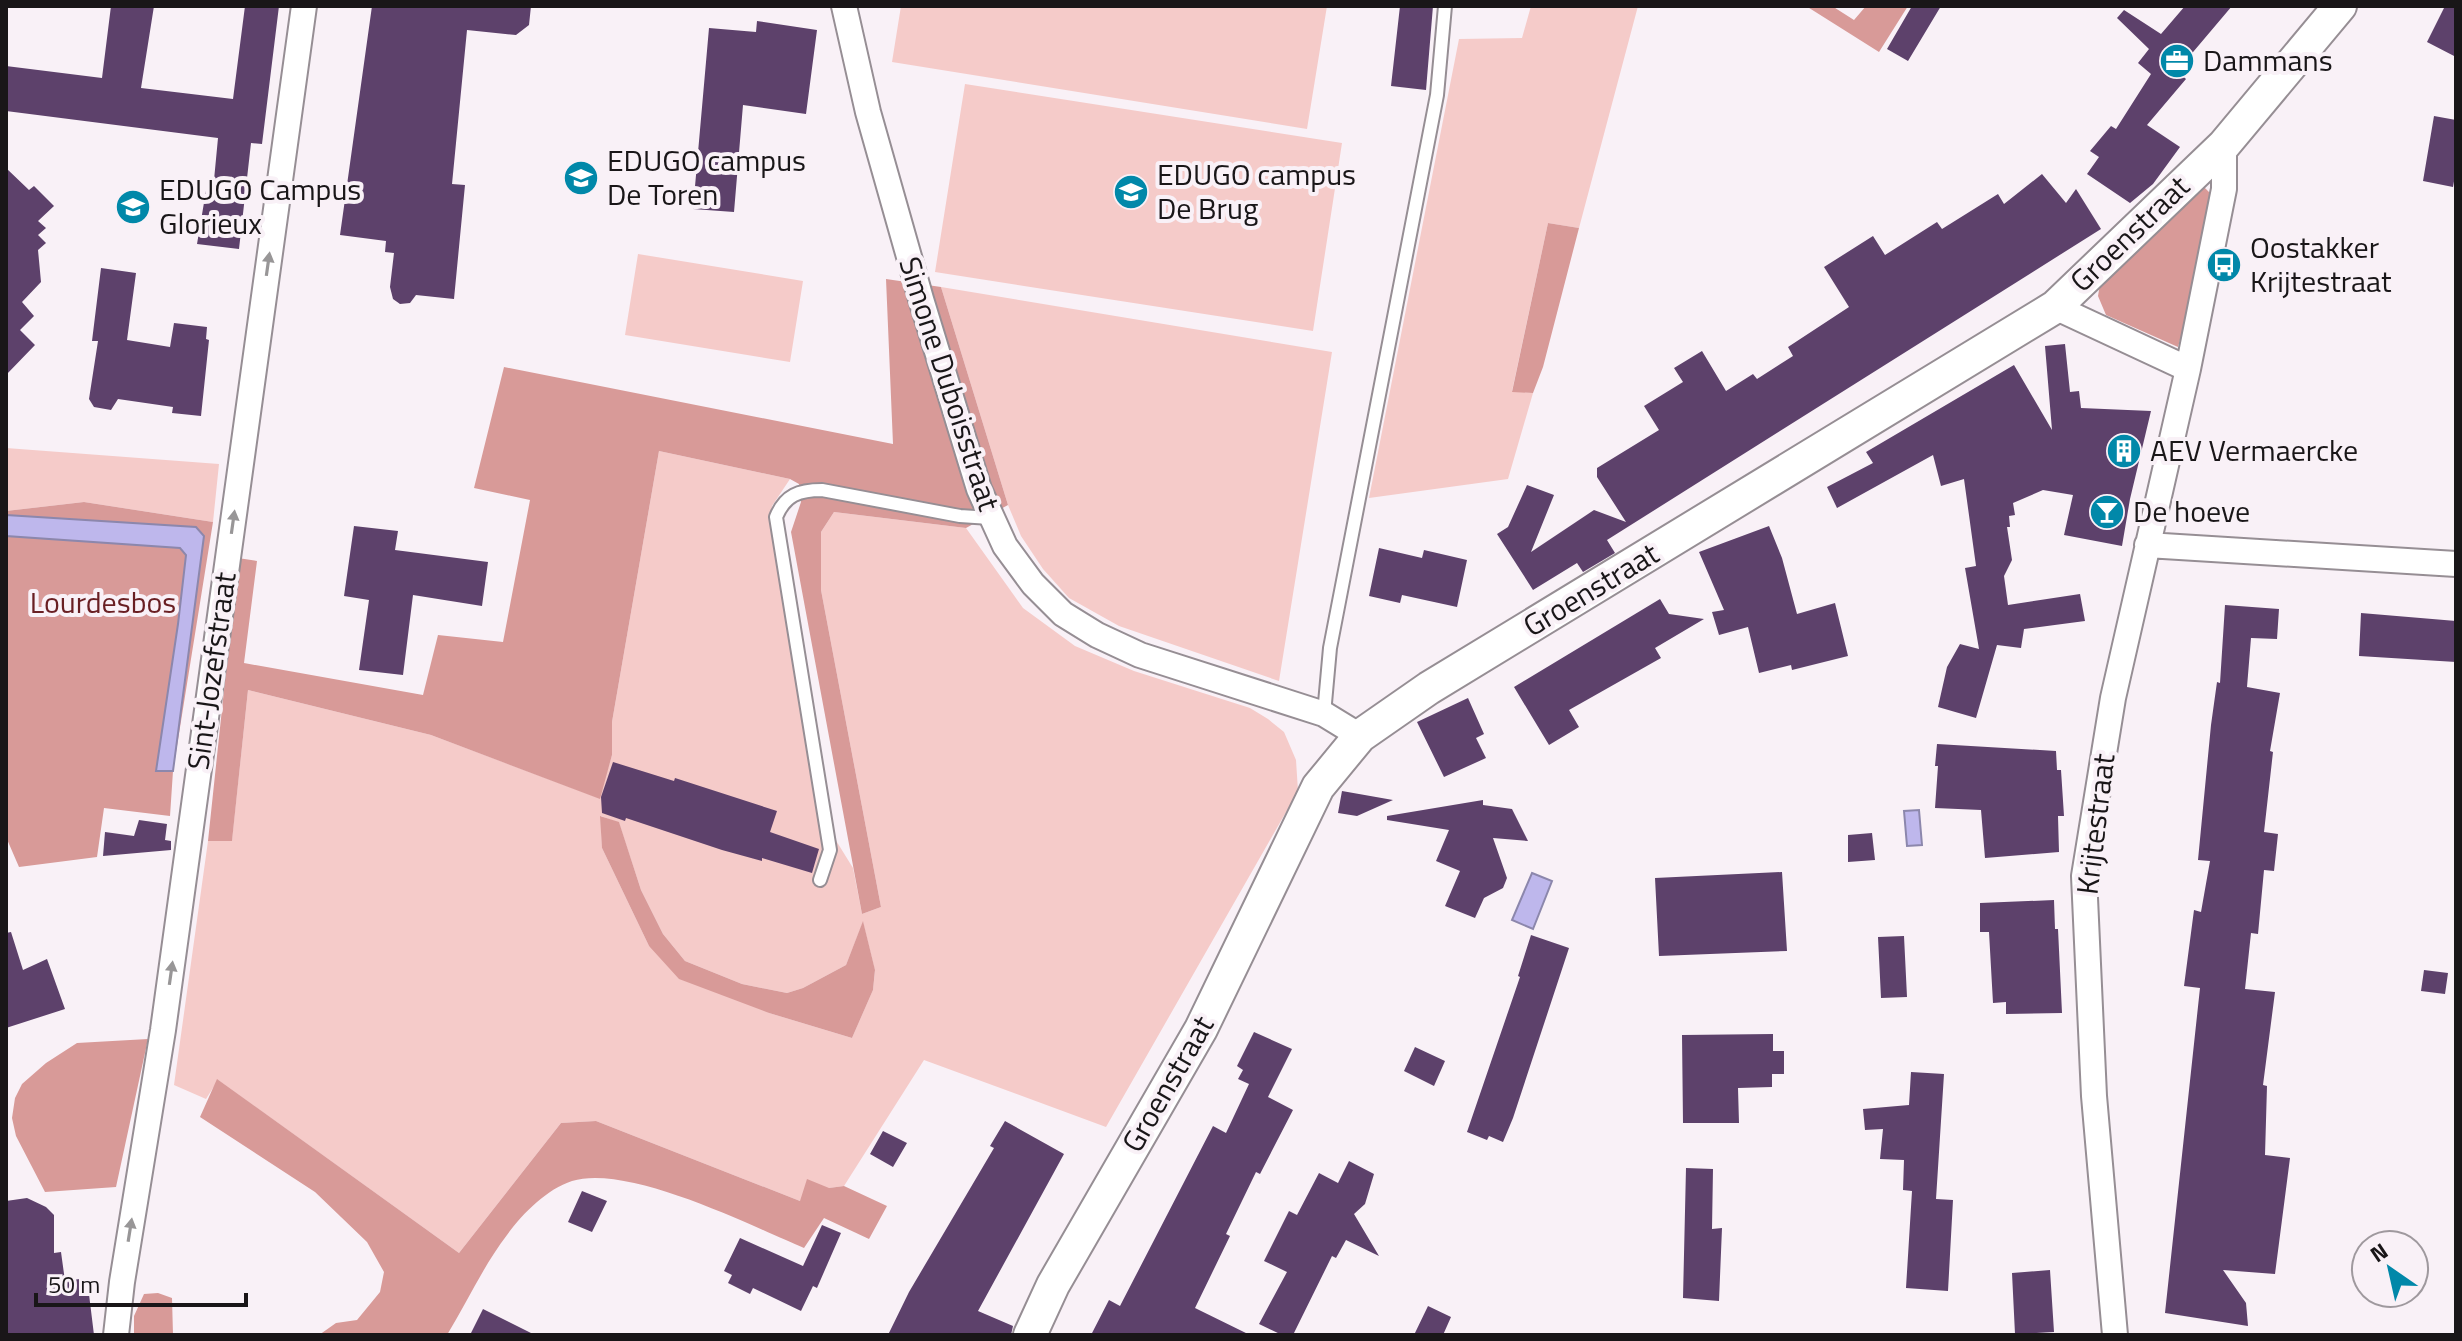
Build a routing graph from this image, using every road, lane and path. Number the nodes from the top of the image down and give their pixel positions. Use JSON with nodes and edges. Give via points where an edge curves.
{"nodes":[{"id":1,"x":304,"y":6,"type":"edge"},
{"id":2,"x":844,"y":6,"type":"edge"},
{"id":3,"x":1445,"y":6,"type":"edge"},
{"id":4,"x":2340,"y":6,"type":"edge"},
{"id":5,"x":2224,"y":145,"type":"junction"},
{"id":6,"x":2055,"y":307,"type":"junction"},
{"id":7,"x":2188,"y":369,"type":"junction"},
{"id":8,"x":990,"y":518,"type":"junction"},
{"id":9,"x":2147,"y":545,"type":"junction"},
{"id":10,"x":2456,"y":564,"type":"edge"},
{"id":11,"x":1324,"y":714,"type":"junction"},
{"id":12,"x":1360,"y":736,"type":"junction"},
{"id":13,"x":820,"y":880,"type":"dead end"},
{"id":14,"x":116,"y":1335,"type":"edge"},
{"id":15,"x":1030,"y":1335,"type":"edge"},
{"id":16,"x":2115,"y":1335,"type":"edge"}],
"edges":[{"from":14,"to":1,"type":"street","name":"Sint-Jozefstraat","one_way":true},
{"from":2,"to":8,"type":"street","name":"Simone Duboisstraat","via":[[921,299]]},
{"from":3,"to":11,"type":"lane","via":[[1437,95],[1330,648]]},
{"from":4,"to":5,"type":"street","name":"Groenstraat"},
{"from":5,"to":6,"type":"street","name":"Groenstraat"},
{"from":5,"to":7,"type":"street","name":"Krijtestraat","via":[[2224,189]]},
{"from":6,"to":7,"type":"street"},
{"from":6,"to":12,"type":"street","name":"Groenstraat","via":[[1429,688]]},
{"from":7,"to":9,"type":"street","name":"Krijtestraat"},
{"from":8,"to":11,"type":"street","name":"Simone Duboisstraat","via":[[1033,584],[1063,614],[1097,635],[1140,655]]},
{"from":8,"to":13,"type":"lane","via":[[822,490],[804,490],[781,504],[776,517],[830,850]]},
{"from":9,"to":10,"type":"street"},
{"from":9,"to":16,"type":"street","name":"Krijtestraat","via":[[2113,698],[2084,876],[2094,1096]]},
{"from":11,"to":12,"type":"street","name":"Simone Duboisstraat"},
{"from":12,"to":15,"type":"street","name":"Groenstraat","via":[[1318,787],[1201,1029],[1067,1260]]}]}
